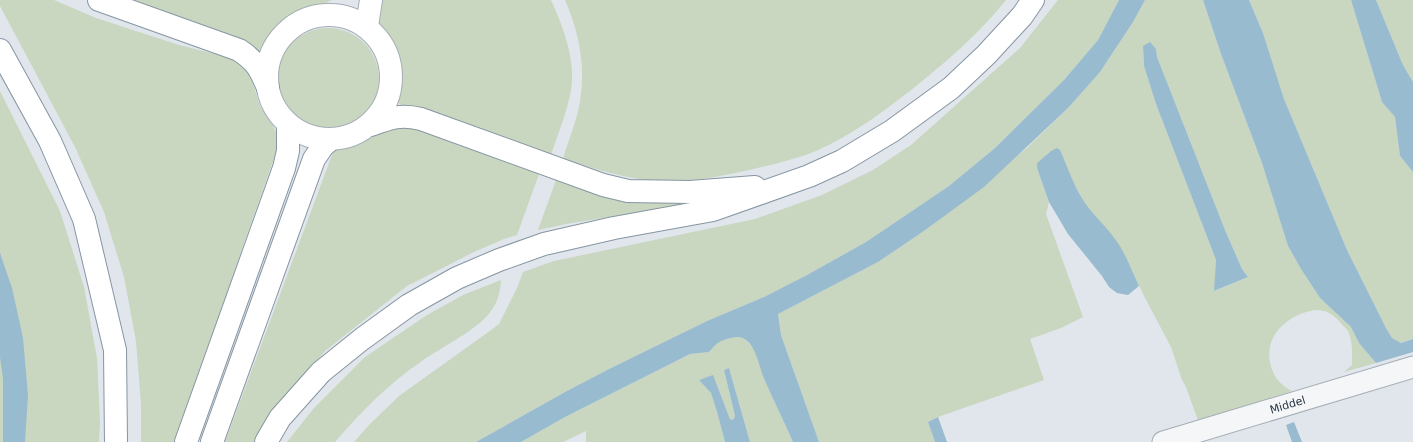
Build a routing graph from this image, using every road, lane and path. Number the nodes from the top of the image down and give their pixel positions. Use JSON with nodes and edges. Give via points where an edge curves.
{"nodes":[{"id":1,"x":99,"y":0,"type":"edge"},
{"id":2,"x":371,"y":0,"type":"edge"},
{"id":3,"x":1033,"y":0,"type":"edge"},
{"id":4,"x":337,"y":7,"type":"edge"},
{"id":5,"x":366,"y":26,"type":"junction"},
{"id":6,"x":2,"y":54,"type":"edge"},
{"id":7,"x":268,"y":88,"type":"junction"},
{"id":8,"x":288,"y":125,"type":"junction"},
{"id":9,"x":371,"y":125,"type":"junction"},
{"id":10,"x":330,"y":140,"type":"junction"},
{"id":11,"x":783,"y":186,"type":"junction"},
{"id":12,"x":1413,"y":367,"type":"edge"},
{"id":13,"x":116,"y":442,"type":"edge"},
{"id":14,"x":186,"y":442,"type":"edge"},
{"id":15,"x":212,"y":442,"type":"edge"},
{"id":16,"x":266,"y":442,"type":"edge"},
{"id":17,"x":1163,"y":442,"type":"edge"}],
"edges":[{"from":1,"to":7,"type":"main road","via":[[239,50],[260,68]]},
{"from":2,"to":5,"type":"main road"},
{"from":3,"to":11,"type":"main road","via":[[1022,16],[986,55],[951,88],[892,131],[842,161]]},
{"from":4,"to":5,"type":"main road"},
{"from":4,"to":7,"type":"main road","via":[[301,20],[284,34],[272,50],[266,73]]},
{"from":5,"to":9,"type":"main road","via":[[380,39],[388,57],[391,76],[389,93],[382,110]]},
{"from":6,"to":13,"type":"main road","via":[[50,141],[84,219],[115,350]]},
{"from":7,"to":8,"type":"main road","via":[[272,104]]},
{"from":8,"to":10,"type":"main road","via":[[304,136]]},
{"from":8,"to":14,"type":"main road","via":[[288,151],[284,168]]},
{"from":9,"to":10,"type":"main road","via":[[355,135]]},
{"from":9,"to":11,"type":"main road","via":[[391,117],[407,116],[421,119],[603,185],[628,191],[690,192]]},
{"from":10,"to":15,"type":"main road","via":[[314,159]]},
{"from":11,"to":16,"type":"main road","via":[[713,210],[552,242],[457,278],[409,305],[321,372],[280,418]]},
{"from":12,"to":17,"type":"street","name":"Middel"}]}
